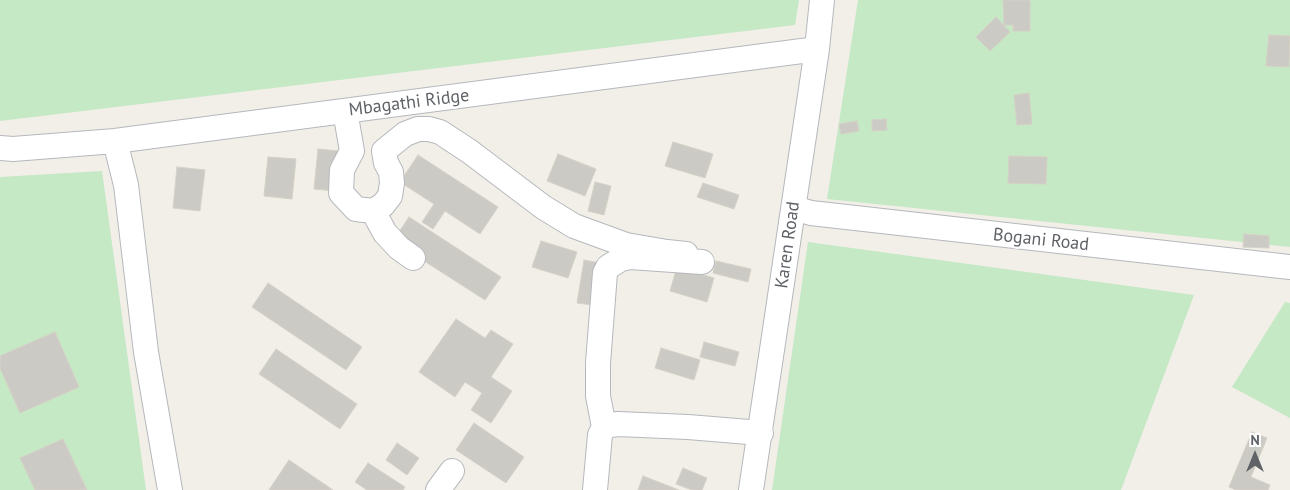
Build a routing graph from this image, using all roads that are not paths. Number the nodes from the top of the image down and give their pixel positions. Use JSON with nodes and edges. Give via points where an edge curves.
{"nodes":[{"id":1,"x":822,"y":0,"type":"edge"},
{"id":2,"x":817,"y":50,"type":"junction"},
{"id":3,"x":345,"y":111,"type":"junction"},
{"id":4,"x":115,"y":141,"type":"junction"},
{"id":5,"x":0,"y":148,"type":"edge"},
{"id":6,"x":794,"y":208,"type":"junction"},
{"id":7,"x":373,"y":211,"type":"junction"},
{"id":8,"x":413,"y":258,"type":"dead end"},
{"id":9,"x":1290,"y":267,"type":"edge"},
{"id":10,"x":604,"y":427,"type":"junction"},
{"id":11,"x":761,"y":433,"type":"junction"},
{"id":12,"x":452,"y":471,"type":"dead end"},
{"id":13,"x":170,"y":490,"type":"edge"},
{"id":14,"x":438,"y":490,"type":"edge"},
{"id":15,"x":595,"y":490,"type":"edge"},
{"id":16,"x":751,"y":490,"type":"edge"}],
"edges":[{"from":1,"to":2,"type":"street","name":"Karen Road"},
{"from":2,"to":3,"type":"street","name":"Mbagathi Ridge"},
{"from":2,"to":6,"type":"street","name":"Karen Road"},
{"from":3,"to":4,"type":"street","name":"Mbagathi Ridge"},
{"from":3,"to":7,"type":"street","via":[[352,151],[342,170],[341,193],[356,209]]},
{"from":4,"to":5,"type":"street","name":"Mbagathi Ridge","via":[[13,150]]},
{"from":4,"to":13,"type":"street","via":[[126,185],[146,352]]},
{"from":6,"to":9,"type":"street","name":"Bogani Road","via":[[811,214]]},
{"from":6,"to":11,"type":"street","name":"Karen Road"},
{"from":7,"to":8,"type":"street","via":[[386,233]]},
{"from":7,"to":10,"type":"street","via":[[390,196],[391,172],[384,151],[405,134],[429,129],[440,132],[469,151],[543,207],[574,226],[626,245],[694,258],[630,257],[608,267],[598,363],[598,396]]},
{"from":10,"to":11,"type":"street","via":[[618,424]]},
{"from":10,"to":15,"type":"street","via":[[600,436]]},
{"from":11,"to":16,"type":"street","name":"Karen Road"},
{"from":12,"to":14,"type":"street"}]}
